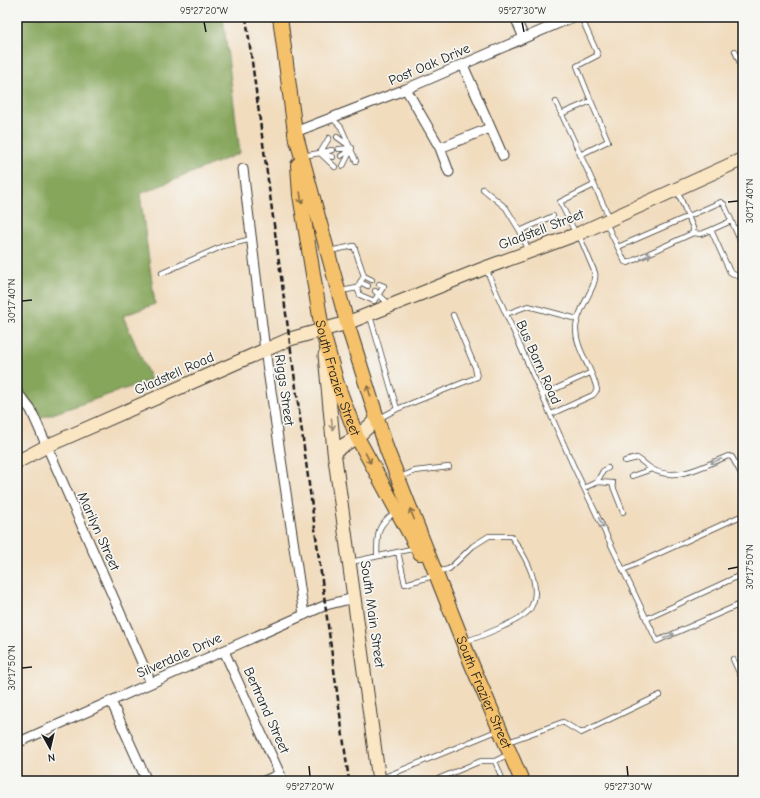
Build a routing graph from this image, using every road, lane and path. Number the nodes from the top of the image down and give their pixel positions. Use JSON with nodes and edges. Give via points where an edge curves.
{"nodes":[{"id":1,"x":280,"y":17,"type":"edge"},
{"id":2,"x":514,"y":17,"type":"edge"},
{"id":3,"x":573,"y":17,"type":"edge"},
{"id":4,"x":581,"y":17,"type":"edge"},
{"id":5,"x":524,"y":38,"type":"junction"},
{"id":6,"x":735,"y":51,"type":"dead end"},
{"id":7,"x":463,"y":65,"type":"junction"},
{"id":8,"x":743,"y":70,"type":"edge"},
{"id":9,"x":406,"y":89,"type":"junction"},
{"id":10,"x":591,"y":101,"type":"junction"},
{"id":11,"x":556,"y":102,"type":"dead end"},
{"id":12,"x":561,"y":114,"type":"junction"},
{"id":13,"x":332,"y":118,"type":"junction"},
{"id":14,"x":490,"y":128,"type":"junction"},
{"id":15,"x":295,"y":132,"type":"junction"},
{"id":16,"x":337,"y":140,"type":"dead end"},
{"id":17,"x":330,"y":141,"type":"dead end"},
{"id":18,"x":352,"y":148,"type":"junction"},
{"id":19,"x":440,"y":148,"type":"junction"},
{"id":20,"x":340,"y":149,"type":"dead end"},
{"id":21,"x":332,"y":150,"type":"dead end"},
{"id":22,"x":320,"y":153,"type":"junction"},
{"id":23,"x":580,"y":154,"type":"junction"},
{"id":24,"x":302,"y":156,"type":"junction"},
{"id":25,"x":503,"y":156,"type":"dead end"},
{"id":26,"x":743,"y":159,"type":"edge"},
{"id":27,"x":356,"y":161,"type":"dead end"},
{"id":28,"x":243,"y":169,"type":"dead end"},
{"id":29,"x":449,"y":172,"type":"dead end"},
{"id":30,"x":594,"y":185,"type":"junction"},
{"id":31,"x":483,"y":189,"type":"dead end"},
{"id":32,"x":676,"y":189,"type":"junction"},
{"id":33,"x":554,"y":216,"type":"dead end"},
{"id":34,"x":688,"y":216,"type":"junction"},
{"id":35,"x":608,"y":220,"type":"junction"},
{"id":36,"x":731,"y":221,"type":"junction"},
{"id":37,"x":711,"y":230,"type":"junction"},
{"id":38,"x":520,"y":231,"type":"junction"},
{"id":39,"x":693,"y":233,"type":"junction"},
{"id":40,"x":577,"y":234,"type":"junction"},
{"id":41,"x":252,"y":239,"type":"junction"},
{"id":42,"x":618,"y":247,"type":"junction"},
{"id":43,"x":743,"y":247,"type":"edge"},
{"id":44,"x":328,"y":252,"type":"junction"},
{"id":45,"x":529,"y":252,"type":"junction"},
{"id":46,"x":486,"y":268,"type":"junction"},
{"id":47,"x":162,"y":273,"type":"dead end"},
{"id":48,"x":743,"y":275,"type":"edge"},
{"id":49,"x":364,"y":276,"type":"junction"},
{"id":50,"x":372,"y":280,"type":"dead end"},
{"id":51,"x":360,"y":282,"type":"junction"},
{"id":52,"x":379,"y":284,"type":"dead end"},
{"id":53,"x":368,"y":286,"type":"dead end"},
{"id":54,"x":357,"y":288,"type":"junction"},
{"id":55,"x":339,"y":292,"type":"junction"},
{"id":56,"x":377,"y":292,"type":"junction"},
{"id":57,"x":391,"y":306,"type":"junction"},
{"id":58,"x":369,"y":314,"type":"junction"},
{"id":59,"x":506,"y":314,"type":"junction"},
{"id":60,"x":453,"y":315,"type":"dead end"},
{"id":61,"x":578,"y":319,"type":"junction"},
{"id":62,"x":347,"y":323,"type":"junction"},
{"id":63,"x":322,"y":329,"type":"junction"},
{"id":64,"x":265,"y":350,"type":"junction"},
{"id":65,"x":590,"y":373,"type":"junction"},
{"id":66,"x":17,"y":392,"type":"edge"},
{"id":67,"x":542,"y":395,"type":"junction"},
{"id":68,"x":397,"y":409,"type":"junction"},
{"id":69,"x":551,"y":414,"type":"junction"},
{"id":70,"x":377,"y":419,"type":"junction"},
{"id":71,"x":357,"y":437,"type":"junction"},
{"id":72,"x":47,"y":446,"type":"junction"},
{"id":73,"x":334,"y":451,"type":"junction"},
{"id":74,"x":625,"y":461,"type":"dead end"},
{"id":75,"x":17,"y":462,"type":"edge"},
{"id":76,"x":448,"y":467,"type":"dead end"},
{"id":77,"x":608,"y":468,"type":"dead end"},
{"id":78,"x":652,"y":469,"type":"junction"},
{"id":79,"x":632,"y":476,"type":"dead end"},
{"id":80,"x":743,"y":477,"type":"edge"},
{"id":81,"x":398,"y":478,"type":"junction"},
{"id":82,"x":597,"y":482,"type":"junction"},
{"id":83,"x":584,"y":488,"type":"junction"},
{"id":84,"x":397,"y":511,"type":"junction"},
{"id":85,"x":623,"y":512,"type":"dead end"},
{"id":86,"x":743,"y":515,"type":"edge"},
{"id":87,"x":417,"y":548,"type":"junction"},
{"id":88,"x":398,"y":552,"type":"junction"},
{"id":89,"x":377,"y":556,"type":"junction"},
{"id":90,"x":349,"y":562,"type":"junction"},
{"id":91,"x":623,"y":570,"type":"junction"},
{"id":92,"x":433,"y":573,"type":"junction"},
{"id":93,"x":743,"y":574,"type":"edge"},
{"id":94,"x":354,"y":598,"type":"junction"},
{"id":95,"x":743,"y":603,"type":"edge"},
{"id":96,"x":304,"y":615,"type":"junction"},
{"id":97,"x":646,"y":619,"type":"junction"},
{"id":98,"x":463,"y":643,"type":"junction"},
{"id":99,"x":224,"y":651,"type":"junction"},
{"id":100,"x":733,"y":659,"type":"dead end"},
{"id":101,"x":743,"y":680,"type":"edge"},
{"id":102,"x":151,"y":683,"type":"junction"},
{"id":103,"x":660,"y":695,"type":"dead end"},
{"id":104,"x":111,"y":701,"type":"junction"},
{"id":105,"x":500,"y":729,"type":"junction"},
{"id":106,"x":17,"y":743,"type":"edge"},
{"id":107,"x":508,"y":748,"type":"junction"},
{"id":108,"x":495,"y":761,"type":"junction"},
{"id":109,"x":282,"y":778,"type":"edge"},
{"id":110,"x":379,"y":780,"type":"edge"},
{"id":111,"x":147,"y":781,"type":"edge"},
{"id":112,"x":264,"y":781,"type":"edge"},
{"id":113,"x":433,"y":781,"type":"edge"},
{"id":114,"x":503,"y":781,"type":"edge"},
{"id":115,"x":522,"y":781,"type":"edge"}],
"edges":[{"from":1,"to":15,"type":"main road","name":"South Frazier Street"},
{"from":2,"to":5,"type":"street"},
{"from":3,"to":5,"type":"street","name":"Post Oak Drive"},
{"from":4,"to":10,"type":"lane","via":[[598,56],[578,66]]},
{"from":5,"to":7,"type":"street","name":"Post Oak Drive"},
{"from":6,"to":8,"type":"lane"},
{"from":7,"to":9,"type":"street","name":"Post Oak Drive"},
{"from":7,"to":14,"type":"street"},
{"from":9,"to":13,"type":"street","name":"Post Oak Drive"},
{"from":9,"to":19,"type":"street"},
{"from":10,"to":12,"type":"lane"},
{"from":10,"to":23,"type":"lane","via":[[608,141]]},
{"from":11,"to":12,"type":"lane"},
{"from":12,"to":23,"type":"lane"},
{"from":13,"to":15,"type":"street","name":"Post Oak Drive"},
{"from":13,"to":18,"type":"lane","via":[[341,127]]},
{"from":14,"to":19,"type":"street"},
{"from":14,"to":25,"type":"street"},
{"from":15,"to":24,"type":"main road","name":"South Frazier Street"},
{"from":15,"to":63,"type":"main road","name":"South Frazier Street","one_way":true,"via":[[300,195]]},
{"from":16,"to":18,"type":"lane"},
{"from":17,"to":22,"type":"lane"},
{"from":18,"to":18,"type":"lane","via":[[342,161]]},
{"from":18,"to":20,"type":"lane"},
{"from":18,"to":27,"type":"lane"},
{"from":19,"to":29,"type":"street"},
{"from":21,"to":22,"type":"lane"},
{"from":22,"to":22,"type":"lane","via":[[334,162]]},
{"from":22,"to":24,"type":"lane"},
{"from":23,"to":30,"type":"lane"},
{"from":24,"to":44,"type":"main road","name":"South Frazier Street"},
{"from":26,"to":32,"type":"street","name":"Gladstell Street"},
{"from":28,"to":41,"type":"street","name":"Riggs Street"},
{"from":30,"to":35,"type":"lane"},
{"from":30,"to":40,"type":"lane","via":[[560,202]]},
{"from":31,"to":38,"type":"lane","via":[[506,208]]},
{"from":32,"to":34,"type":"lane"},
{"from":32,"to":35,"type":"street","name":"Gladstell Street"},
{"from":33,"to":38,"type":"lane"},
{"from":34,"to":36,"type":"lane","via":[[721,202]]},
{"from":34,"to":39,"type":"lane"},
{"from":34,"to":42,"type":"lane"},
{"from":35,"to":40,"type":"street","name":"Gladstell Street"},
{"from":35,"to":42,"type":"lane"},
{"from":36,"to":37,"type":"lane"},
{"from":36,"to":43,"type":"lane"},
{"from":37,"to":39,"type":"lane","via":[[701,234]]},
{"from":37,"to":48,"type":"lane","via":[[730,272],[737,276]]},
{"from":38,"to":45,"type":"lane"},
{"from":42,"to":39,"type":"lane","one_way":true,"via":[[625,262],[630,263]]},
{"from":40,"to":45,"type":"street","name":"Gladstell Street"},
{"from":40,"to":61,"type":"lane","via":[[596,279],[582,305]]},
{"from":41,"to":47,"type":"lane","via":[[223,246]]},
{"from":41,"to":64,"type":"street","name":"Riggs Street"},
{"from":44,"to":49,"type":"lane","via":[[354,246]]},
{"from":44,"to":55,"type":"main road","name":"South Frazier Street"},
{"from":45,"to":46,"type":"street","name":"Gladstell Street"},
{"from":46,"to":57,"type":"street","name":"Gladstell Street"},
{"from":46,"to":59,"type":"lane","name":"Bus Barn Road"},
{"from":49,"to":50,"type":"lane"},
{"from":49,"to":51,"type":"lane"},
{"from":51,"to":53,"type":"lane"},
{"from":51,"to":54,"type":"lane"},
{"from":52,"to":56,"type":"lane","via":[[384,286]]},
{"from":54,"to":55,"type":"lane"},
{"from":54,"to":56,"type":"lane","via":[[360,295],[374,301]]},
{"from":55,"to":62,"type":"main road","name":"South Frazier Street"},
{"from":56,"to":57,"type":"lane"},
{"from":57,"to":58,"type":"street","name":"Gladstell Street"},
{"from":58,"to":62,"type":"street","name":"Gladstell Street"},
{"from":58,"to":68,"type":"lane"},
{"from":59,"to":61,"type":"lane","via":[[528,306]]},
{"from":59,"to":67,"type":"lane","name":"Bus Barn Road"},
{"from":60,"to":68,"type":"lane","via":[[477,377]]},
{"from":61,"to":65,"type":"lane","via":[[578,342]]},
{"from":62,"to":63,"type":"street","name":"Gladstell Road"},
{"from":70,"to":62,"type":"main road","name":"South Frazier Street","one_way":true},
{"from":63,"to":64,"type":"street","name":"Gladstell Road"},
{"from":63,"to":71,"type":"main road","name":"South Frazier Street","via":[[337,384]]},
{"from":63,"to":73,"type":"street","name":"South Main Street","one_way":true},
{"from":64,"to":72,"type":"street","name":"Gladstell Road"},
{"from":64,"to":96,"type":"street","name":"Riggs Street"},
{"from":65,"to":67,"type":"lane"},
{"from":65,"to":69,"type":"lane","via":[[596,393]]},
{"from":66,"to":72,"type":"street","name":"Marilyn Street","via":[[31,410]]},
{"from":67,"to":69,"type":"lane","name":"Bus Barn Road"},
{"from":68,"to":70,"type":"lane"},
{"from":69,"to":83,"type":"lane","name":"Bus Barn Road"},
{"from":70,"to":71,"type":"street"},
{"from":70,"to":81,"type":"main road","name":"South Frazier Street"},
{"from":71,"to":73,"type":"street"},
{"from":71,"to":84,"type":"main road","name":"South Frazier Street","one_way":true},
{"from":72,"to":75,"type":"street","name":"Gladstell Road"},
{"from":72,"to":102,"type":"street","name":"Marilyn Street"},
{"from":73,"to":90,"type":"street","name":"South Main Street"},
{"from":74,"to":78,"type":"lane","via":[[637,458]]},
{"from":76,"to":81,"type":"lane","via":[[415,471]]},
{"from":77,"to":82,"type":"lane","via":[[603,471]]},
{"from":78,"to":79,"type":"lane"},
{"from":80,"to":78,"type":"lane","one_way":true,"via":[[732,457],[728,456],[680,474],[674,475]]},
{"from":92,"to":81,"type":"main road","name":"South Frazier Street","one_way":true},
{"from":82,"to":83,"type":"lane"},
{"from":82,"to":85,"type":"lane","via":[[613,483]]},
{"from":83,"to":91,"type":"lane","name":"Bus Barn Road","one_way":true},
{"from":84,"to":87,"type":"main road","name":"South Frazier Street"},
{"from":84,"to":89,"type":"lane","via":[[382,522],[378,532]]},
{"from":86,"to":91,"type":"lane"},
{"from":87,"to":88,"type":"lane"},
{"from":87,"to":92,"type":"main road","name":"South Frazier Street"},
{"from":88,"to":89,"type":"lane"},
{"from":88,"to":92,"type":"lane","via":[[405,584]]},
{"from":89,"to":90,"type":"lane"},
{"from":90,"to":94,"type":"street","name":"South Main Street"},
{"from":91,"to":97,"type":"lane","name":"Bus Barn Road"},
{"from":92,"to":98,"type":"main road","name":"South Frazier Street"},
{"from":92,"to":98,"type":"lane","via":[[449,568],[473,546],[489,536],[511,536],[524,554],[536,592],[530,610],[503,627]]},
{"from":93,"to":97,"type":"lane"},
{"from":94,"to":96,"type":"street","name":"Silverdale Drive","via":[[326,605]]},
{"from":94,"to":110,"type":"street","name":"South Main Street"},
{"from":97,"to":95,"type":"lane","name":"Bus Barn Road","one_way":true,"via":[[657,641]]},
{"from":96,"to":99,"type":"street","name":"Silverdale Drive"},
{"from":98,"to":105,"type":"main road","name":"South Frazier Street"},
{"from":99,"to":102,"type":"street","name":"Silverdale Drive"},
{"from":99,"to":109,"type":"street","name":"Bertrand Street"},
{"from":100,"to":101,"type":"lane"},
{"from":102,"to":104,"type":"street","name":"Silverdale Drive"},
{"from":103,"to":107,"type":"lane","via":[[581,733],[563,722]]},
{"from":104,"to":106,"type":"street","name":"Silverdale Drive"},
{"from":104,"to":111,"type":"street"},
{"from":105,"to":107,"type":"main road","name":"South Frazier Street"},
{"from":105,"to":110,"type":"lane"},
{"from":107,"to":108,"type":"lane"},
{"from":107,"to":115,"type":"main road","name":"South Frazier Street"},
{"from":108,"to":113,"type":"lane","via":[[481,761]]},
{"from":108,"to":114,"type":"lane"},
{"from":109,"to":112,"type":"street"}]}
